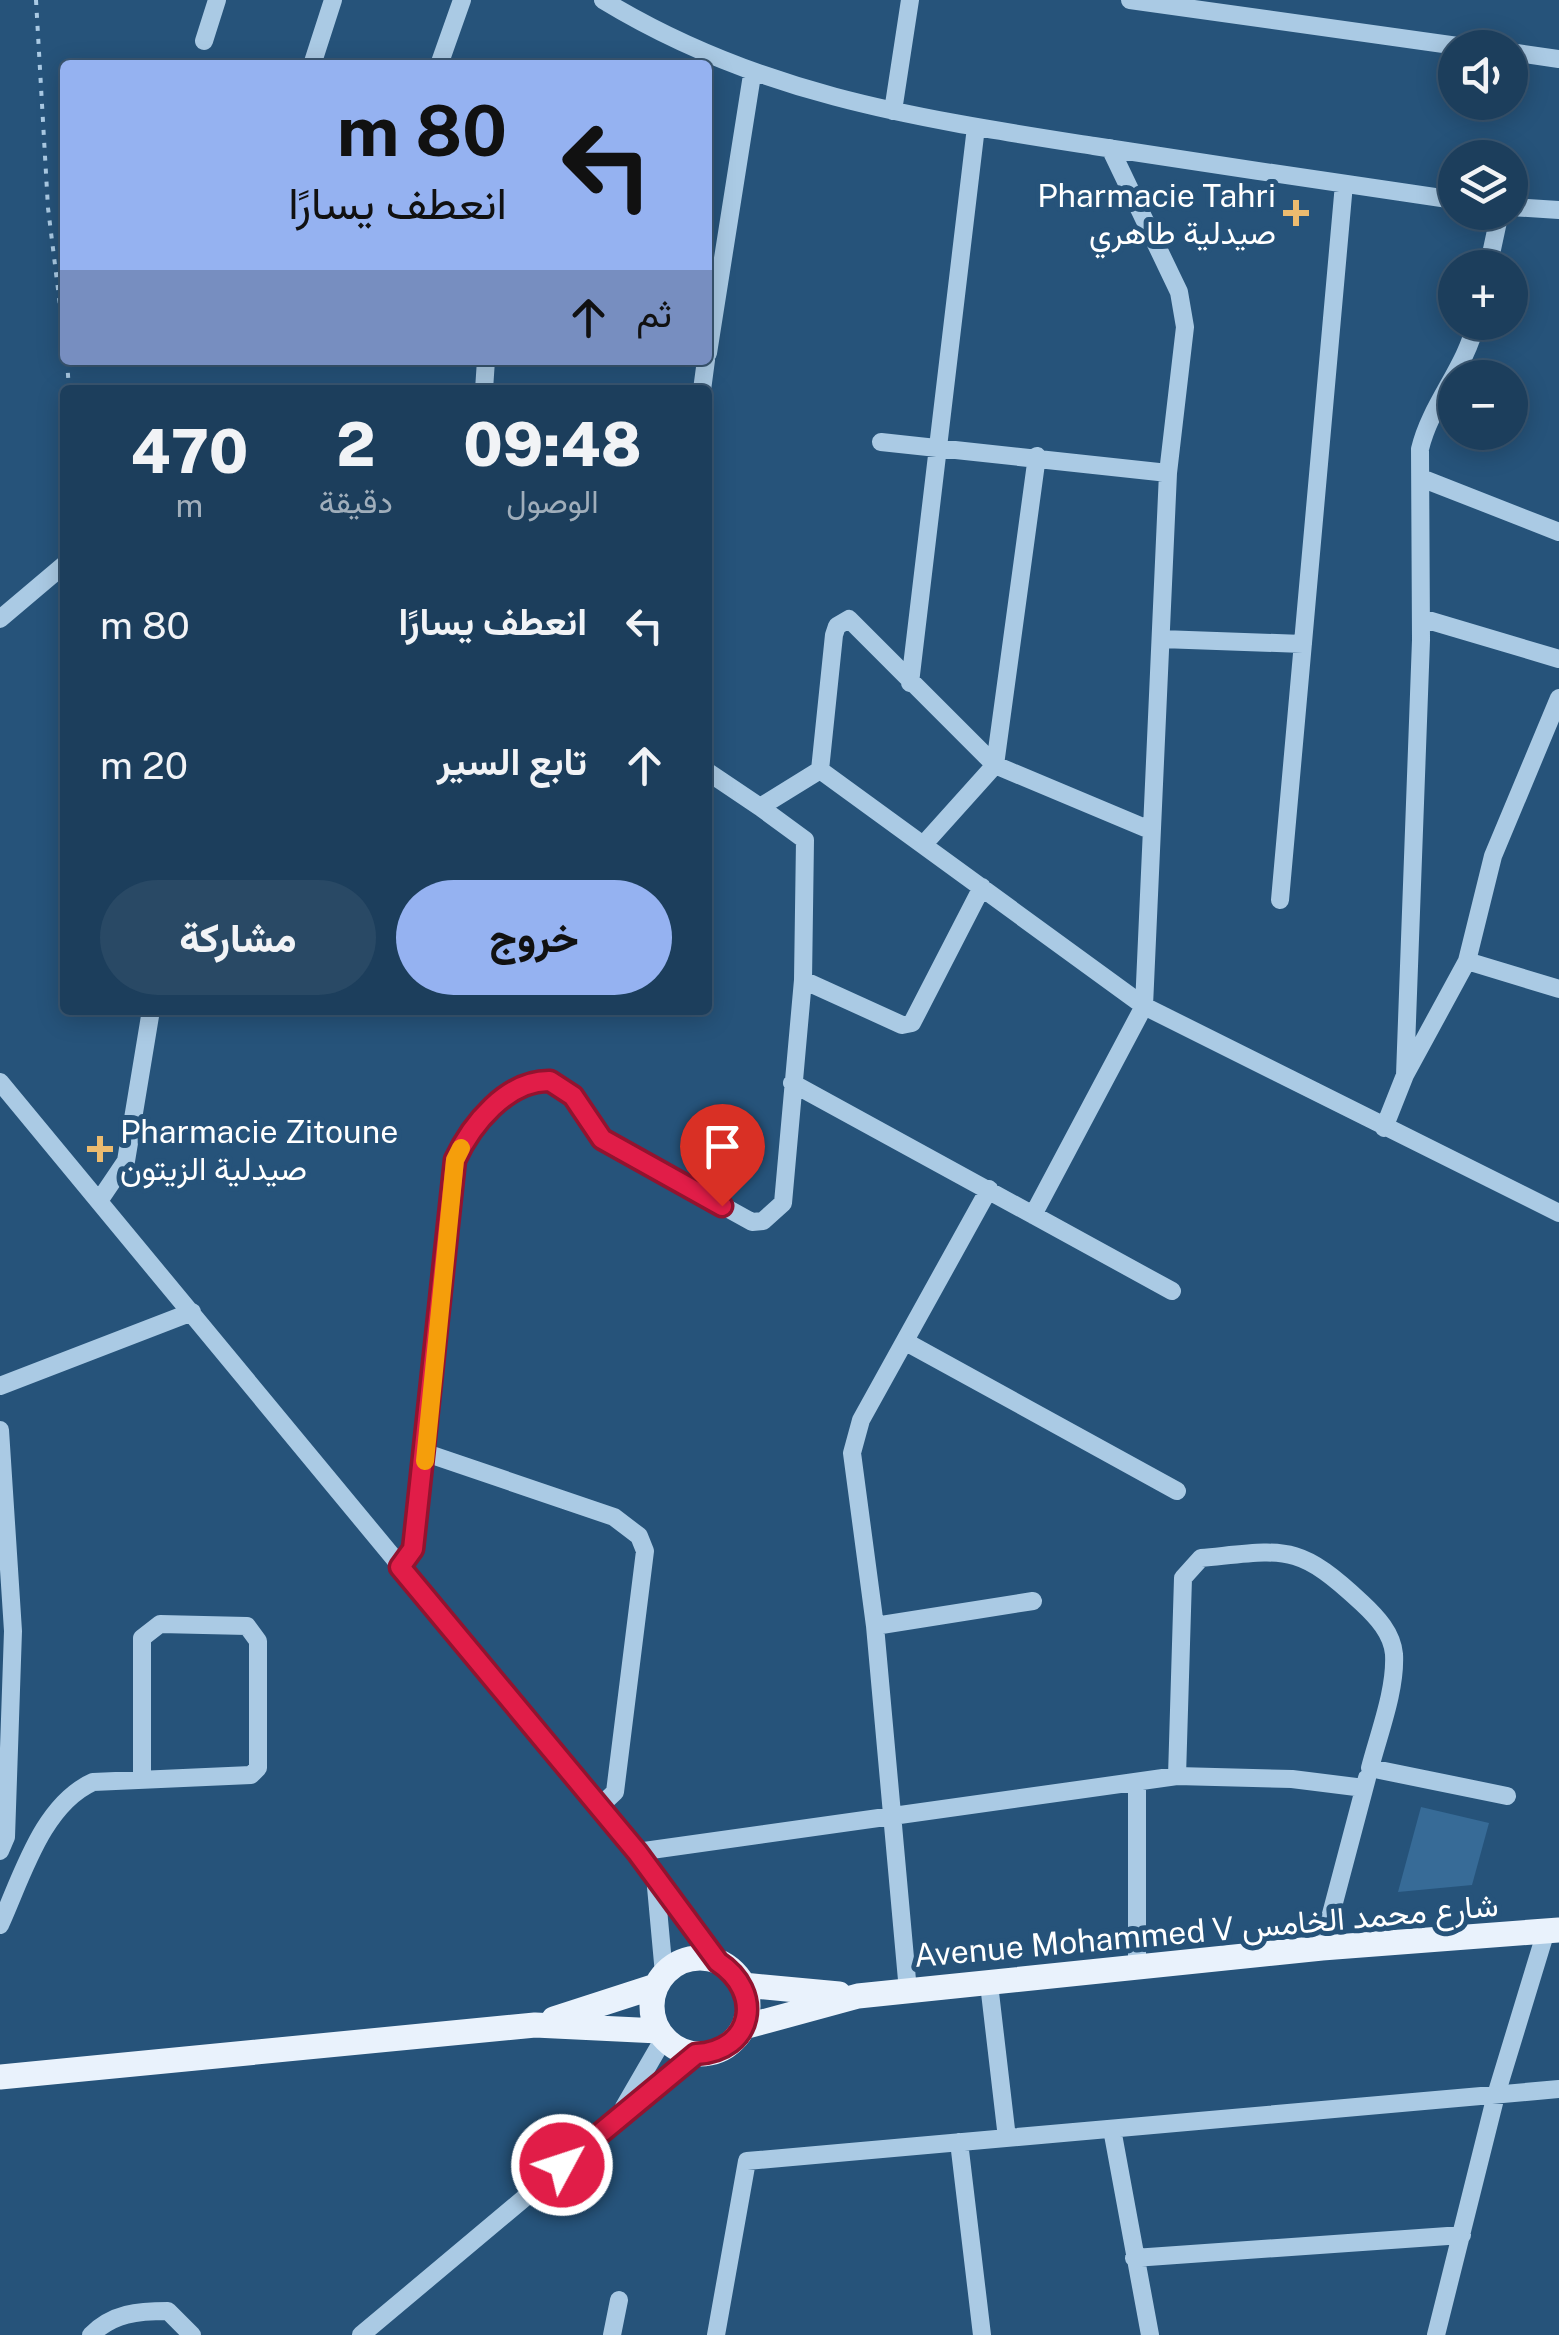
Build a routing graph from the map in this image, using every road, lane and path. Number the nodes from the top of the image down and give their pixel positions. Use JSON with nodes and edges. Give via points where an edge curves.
{"nodes":[{"id":1,"x":36,"y":0,"type":"edge"},
{"id":2,"x":218,"y":0,"type":"edge"},
{"id":3,"x":333,"y":0,"type":"edge"},
{"id":4,"x":462,"y":0,"type":"edge"},
{"id":5,"x":603,"y":0,"type":"edge"},
{"id":6,"x":910,"y":0,"type":"edge"},
{"id":7,"x":1130,"y":0,"type":"edge"},
{"id":8,"x":1227,"y":0,"type":"edge"},
{"id":9,"x":1197,"y":12,"type":"junction"},
{"id":10,"x":204,"y":41,"type":"dead end"},
{"id":11,"x":1438,"y":44,"type":"edge"},
{"id":12,"x":1528,"y":55,"type":"edge"},
{"id":13,"x":1559,"y":59,"type":"edge"},
{"id":14,"x":314,"y":60,"type":"edge"},
{"id":15,"x":442,"y":60,"type":"edge"},
{"id":16,"x":752,"y":75,"type":"junction"},
{"id":17,"x":893,"y":111,"type":"junction"},
{"id":18,"x":976,"y":128,"type":"junction"},
{"id":19,"x":1110,"y":148,"type":"junction"},
{"id":20,"x":1344,"y":184,"type":"junction"},
{"id":21,"x":1438,"y":198,"type":"edge"},
{"id":22,"x":1528,"y":208,"type":"edge"},
{"id":23,"x":1559,"y":210,"type":"edge"},
{"id":24,"x":60,"y":305,"type":"edge"},
{"id":25,"x":712,"y":325,"type":"edge"},
{"id":26,"x":1468,"y":340,"type":"edge"},
{"id":27,"x":880,"y":442,"type":"dead end"},
{"id":28,"x":937,"y":446,"type":"junction"},
{"id":29,"x":1036,"y":456,"type":"junction"},
{"id":30,"x":1168,"y":472,"type":"junction"},
{"id":31,"x":1421,"y":478,"type":"junction"},
{"id":32,"x":1559,"y":532,"type":"edge"},
{"id":33,"x":60,"y":568,"type":"edge"},
{"id":34,"x":0,"y":618,"type":"edge"},
{"id":35,"x":1421,"y":618,"type":"junction"},
{"id":36,"x":1161,"y":639,"type":"junction"},
{"id":37,"x":1303,"y":644,"type":"junction"},
{"id":38,"x":1559,"y":659,"type":"edge"},
{"id":39,"x":910,"y":683,"type":"junction"},
{"id":40,"x":1559,"y":698,"type":"edge"},
{"id":41,"x":995,"y":765,"type":"junction"},
{"id":42,"x":820,"y":770,"type":"junction"},
{"id":43,"x":712,"y":775,"type":"edge"},
{"id":44,"x":760,"y":808,"type":"junction"},
{"id":45,"x":1150,"y":830,"type":"junction"},
{"id":46,"x":924,"y":844,"type":"junction"},
{"id":47,"x":982,"y":887,"type":"junction"},
{"id":48,"x":1280,"y":900,"type":"dead end"},
{"id":49,"x":1467,"y":961,"type":"junction"},
{"id":50,"x":803,"y":980,"type":"junction"},
{"id":51,"x":1559,"y":988,"type":"edge"},
{"id":52,"x":1144,"y":1006,"type":"junction"},
{"id":53,"x":150,"y":1015,"type":"edge"},
{"id":54,"x":1406,"y":1075,"type":"junction"},
{"id":55,"x":0,"y":1082,"type":"edge"},
{"id":56,"x":792,"y":1083,"type":"junction"},
{"id":57,"x":1384,"y":1128,"type":"junction"},
{"id":58,"x":990,"y":1189,"type":"junction"},
{"id":59,"x":99,"y":1201,"type":"junction"},
{"id":60,"x":1559,"y":1213,"type":"edge"},
{"id":61,"x":1033,"y":1215,"type":"junction"},
{"id":62,"x":1172,"y":1291,"type":"dead end"},
{"id":63,"x":192,"y":1312,"type":"junction"},
{"id":64,"x":906,"y":1342,"type":"junction"},
{"id":65,"x":0,"y":1386,"type":"edge"},
{"id":66,"x":0,"y":1430,"type":"edge"},
{"id":67,"x":426,"y":1454,"type":"junction"},
{"id":68,"x":1177,"y":1491,"type":"dead end"},
{"id":69,"x":400,"y":1567,"type":"junction"},
{"id":70,"x":1033,"y":1602,"type":"dead end"},
{"id":71,"x":875,"y":1626,"type":"junction"},
{"id":72,"x":7,"y":1632,"type":"edge"},
{"id":73,"x":1370,"y":1768,"type":"junction"},
{"id":74,"x":1177,"y":1776,"type":"junction"},
{"id":75,"x":142,"y":1780,"type":"junction"},
{"id":76,"x":1137,"y":1782,"type":"junction"},
{"id":77,"x":1364,"y":1788,"type":"junction"},
{"id":78,"x":1508,"y":1796,"type":"dead end"},
{"id":79,"x":599,"y":1807,"type":"junction"},
{"id":80,"x":890,"y":1817,"type":"junction"},
{"id":81,"x":2,"y":1842,"type":"edge"},
{"id":82,"x":637,"y":1852,"type":"junction"},
{"id":83,"x":654,"y":1876,"type":"junction"},
{"id":84,"x":0,"y":1925,"type":"edge"},
{"id":85,"x":1552,"y":1930,"type":"edge"},
{"id":86,"x":1322,"y":1948,"type":"junction"},
{"id":87,"x":718,"y":1962,"type":"junction"},
{"id":88,"x":1137,"y":1968,"type":"junction"},
{"id":89,"x":660,"y":1980,"type":"junction"},
{"id":90,"x":989,"y":1984,"type":"junction"},
{"id":91,"x":743,"y":1985,"type":"junction"},
{"id":92,"x":908,"y":1991,"type":"junction"},
{"id":93,"x":858,"y":1996,"type":"junction"},
{"id":94,"x":535,"y":2025,"type":"junction"},
{"id":95,"x":744,"y":2027,"type":"junction"},
{"id":96,"x":661,"y":2034,"type":"junction"},
{"id":97,"x":696,"y":2054,"type":"junction"},
{"id":98,"x":0,"y":2078,"type":"edge"},
{"id":99,"x":1559,"y":2089,"type":"edge"},
{"id":100,"x":1496,"y":2095,"type":"junction"},
{"id":101,"x":619,"y":2116,"type":"junction"},
{"id":102,"x":1112,"y":2129,"type":"junction"},
{"id":103,"x":1007,"y":2138,"type":"junction"},
{"id":104,"x":958,"y":2142,"type":"junction"},
{"id":105,"x":1462,"y":2235,"type":"junction"},
{"id":106,"x":1134,"y":2258,"type":"junction"},
{"id":107,"x":620,"y":2300,"type":"dead end"},
{"id":108,"x":91,"y":2335,"type":"edge"},
{"id":109,"x":192,"y":2335,"type":"edge"},
{"id":110,"x":361,"y":2335,"type":"edge"},
{"id":111,"x":612,"y":2335,"type":"edge"},
{"id":112,"x":716,"y":2335,"type":"edge"},
{"id":113,"x":982,"y":2335,"type":"edge"},
{"id":114,"x":1150,"y":2335,"type":"edge"},
{"id":115,"x":1436,"y":2335,"type":"edge"}],
"edges":[{"from":1,"to":24,"type":"path"},
{"from":2,"to":10,"type":"street"},
{"from":3,"to":14,"type":"street"},
{"from":4,"to":15,"type":"street"},
{"from":5,"to":16,"type":"street"},
{"from":6,"to":17,"type":"street"},
{"from":7,"to":9,"type":"street"},
{"from":8,"to":9,"type":"street"},
{"from":9,"to":11,"type":"street"},
{"from":12,"to":13,"type":"street"},
{"from":16,"to":17,"type":"street"},
{"from":16,"to":25,"type":"street"},
{"from":17,"to":18,"type":"street"},
{"from":18,"to":19,"type":"street"},
{"from":18,"to":28,"type":"street"},
{"from":19,"to":20,"type":"street"},
{"from":19,"to":30,"type":"street","via":[[1179,292],[1185,326]]},
{"from":20,"to":21,"type":"street"},
{"from":20,"to":37,"type":"street"},
{"from":22,"to":23,"type":"street"},
{"from":26,"to":31,"type":"street","via":[[1426,424]]},
{"from":27,"to":28,"type":"street"},
{"from":28,"to":29,"type":"street"},
{"from":28,"to":39,"type":"street"},
{"from":29,"to":30,"type":"street"},
{"from":29,"to":41,"type":"street"},
{"from":30,"to":36,"type":"street"},
{"from":31,"to":32,"type":"street"},
{"from":31,"to":35,"type":"street"},
{"from":33,"to":34,"type":"street"},
{"from":35,"to":38,"type":"street"},
{"from":35,"to":54,"type":"street"},
{"from":36,"to":37,"type":"street"},
{"from":36,"to":45,"type":"street"},
{"from":37,"to":48,"type":"street"},
{"from":39,"to":41,"type":"street"},
{"from":39,"to":42,"type":"street","via":[[854,620],[836,626]]},
{"from":40,"to":49,"type":"street","via":[[1494,856]]},
{"from":41,"to":45,"type":"street"},
{"from":41,"to":46,"type":"street"},
{"from":42,"to":44,"type":"street"},
{"from":42,"to":46,"type":"street"},
{"from":43,"to":44,"type":"street"},
{"from":44,"to":50,"type":"street","via":[[805,840]]},
{"from":45,"to":52,"type":"street"},
{"from":46,"to":47,"type":"street"},
{"from":47,"to":50,"type":"street","via":[[912,1023],[902,1025]]},
{"from":47,"to":52,"type":"street"},
{"from":49,"to":51,"type":"street"},
{"from":49,"to":54,"type":"street"},
{"from":50,"to":56,"type":"street"},
{"from":52,"to":57,"type":"street"},
{"from":52,"to":61,"type":"street"},
{"from":53,"to":59,"type":"street","via":[[126,1161]]},
{"from":54,"to":57,"type":"street"},
{"from":55,"to":59,"type":"street"},
{"from":56,"to":58,"type":"street"},
{"from":56,"to":67,"type":"street","via":[[783,1203],[764,1222],[752,1222],[602,1139],[573,1096],[550,1081],[519,1088],[470,1128],[455,1160]]},
{"from":57,"to":60,"type":"street"},
{"from":58,"to":61,"type":"street"},
{"from":58,"to":64,"type":"street"},
{"from":59,"to":63,"type":"street"},
{"from":61,"to":62,"type":"street"},
{"from":63,"to":65,"type":"street"},
{"from":63,"to":69,"type":"street"},
{"from":64,"to":68,"type":"street"},
{"from":64,"to":71,"type":"street","via":[[860,1420],[852,1453]]},
{"from":66,"to":72,"type":"street"},
{"from":67,"to":69,"type":"street","via":[[413,1549]]},
{"from":67,"to":79,"type":"street","via":[[614,1517],[639,1536],[644,1552],[615,1792]]},
{"from":69,"to":79,"type":"street"},
{"from":70,"to":71,"type":"street"},
{"from":71,"to":80,"type":"street"},
{"from":72,"to":81,"type":"street"},
{"from":73,"to":74,"type":"street","via":[[1394,1655],[1378,1618],[1314,1561],[1286,1553],[1236,1554],[1201,1558],[1183,1578]]},
{"from":73,"to":77,"type":"street"},
{"from":73,"to":78,"type":"street"},
{"from":74,"to":76,"type":"street"},
{"from":74,"to":77,"type":"street"},
{"from":75,"to":75,"type":"street","via":[[250,1775],[258,1768],[258,1641],[247,1626],[148,1628],[142,1638]]},
{"from":75,"to":84,"type":"street","via":[[78,1789],[47,1825]]},
{"from":76,"to":80,"type":"street"},
{"from":76,"to":88,"type":"street"},
{"from":77,"to":86,"type":"street"},
{"from":79,"to":82,"type":"street"},
{"from":80,"to":82,"type":"street"},
{"from":80,"to":92,"type":"street"},
{"from":82,"to":83,"type":"street"},
{"from":83,"to":87,"type":"street"},
{"from":83,"to":89,"type":"street"},
{"from":85,"to":86,"type":"main road","name":"Avenue Mohammed V شارع محمد الخامس"},
{"from":85,"to":100,"type":"street"},
{"from":86,"to":88,"type":"main road","name":"Avenue Mohammed V شارع محمد الخامس"},
{"from":87,"to":89,"type":"main road","via":[[689,1959]]},
{"from":87,"to":91,"type":"main road"},
{"from":88,"to":90,"type":"main road","name":"Avenue Mohammed V شارع محمد الخامس"},
{"from":89,"to":94,"type":"main road"},
{"from":89,"to":96,"type":"main road","via":[[653,2016]]},
{"from":90,"to":92,"type":"main road","name":"Avenue Mohammed V شارع محمد الخامس"},
{"from":90,"to":103,"type":"street"},
{"from":91,"to":93,"type":"main road","name":"Avenue Mohammed V شارع محمد الخامس"},
{"from":91,"to":95,"type":"main road"},
{"from":92,"to":93,"type":"main road","name":"Avenue Mohammed V شارع محمد الخامس"},
{"from":93,"to":95,"type":"main road","name":"Avenue Mohammed V شارع محمد الخامس"},
{"from":94,"to":96,"type":"main road"},
{"from":94,"to":98,"type":"main road"},
{"from":95,"to":97,"type":"main road","via":[[724,2048]]},
{"from":96,"to":97,"type":"main road"},
{"from":96,"to":101,"type":"street"},
{"from":97,"to":101,"type":"street"},
{"from":99,"to":100,"type":"street"},
{"from":100,"to":102,"type":"street"},
{"from":100,"to":105,"type":"street"},
{"from":101,"to":110,"type":"street"},
{"from":102,"to":103,"type":"street"},
{"from":102,"to":106,"type":"street"},
{"from":103,"to":104,"type":"street"},
{"from":104,"to":112,"type":"street","via":[[747,2161]]},
{"from":104,"to":113,"type":"street"},
{"from":105,"to":106,"type":"street"},
{"from":105,"to":115,"type":"street"},
{"from":106,"to":114,"type":"street"},
{"from":107,"to":111,"type":"street"},
{"from":108,"to":109,"type":"street","via":[[133,2311],[168,2310]]}]}
